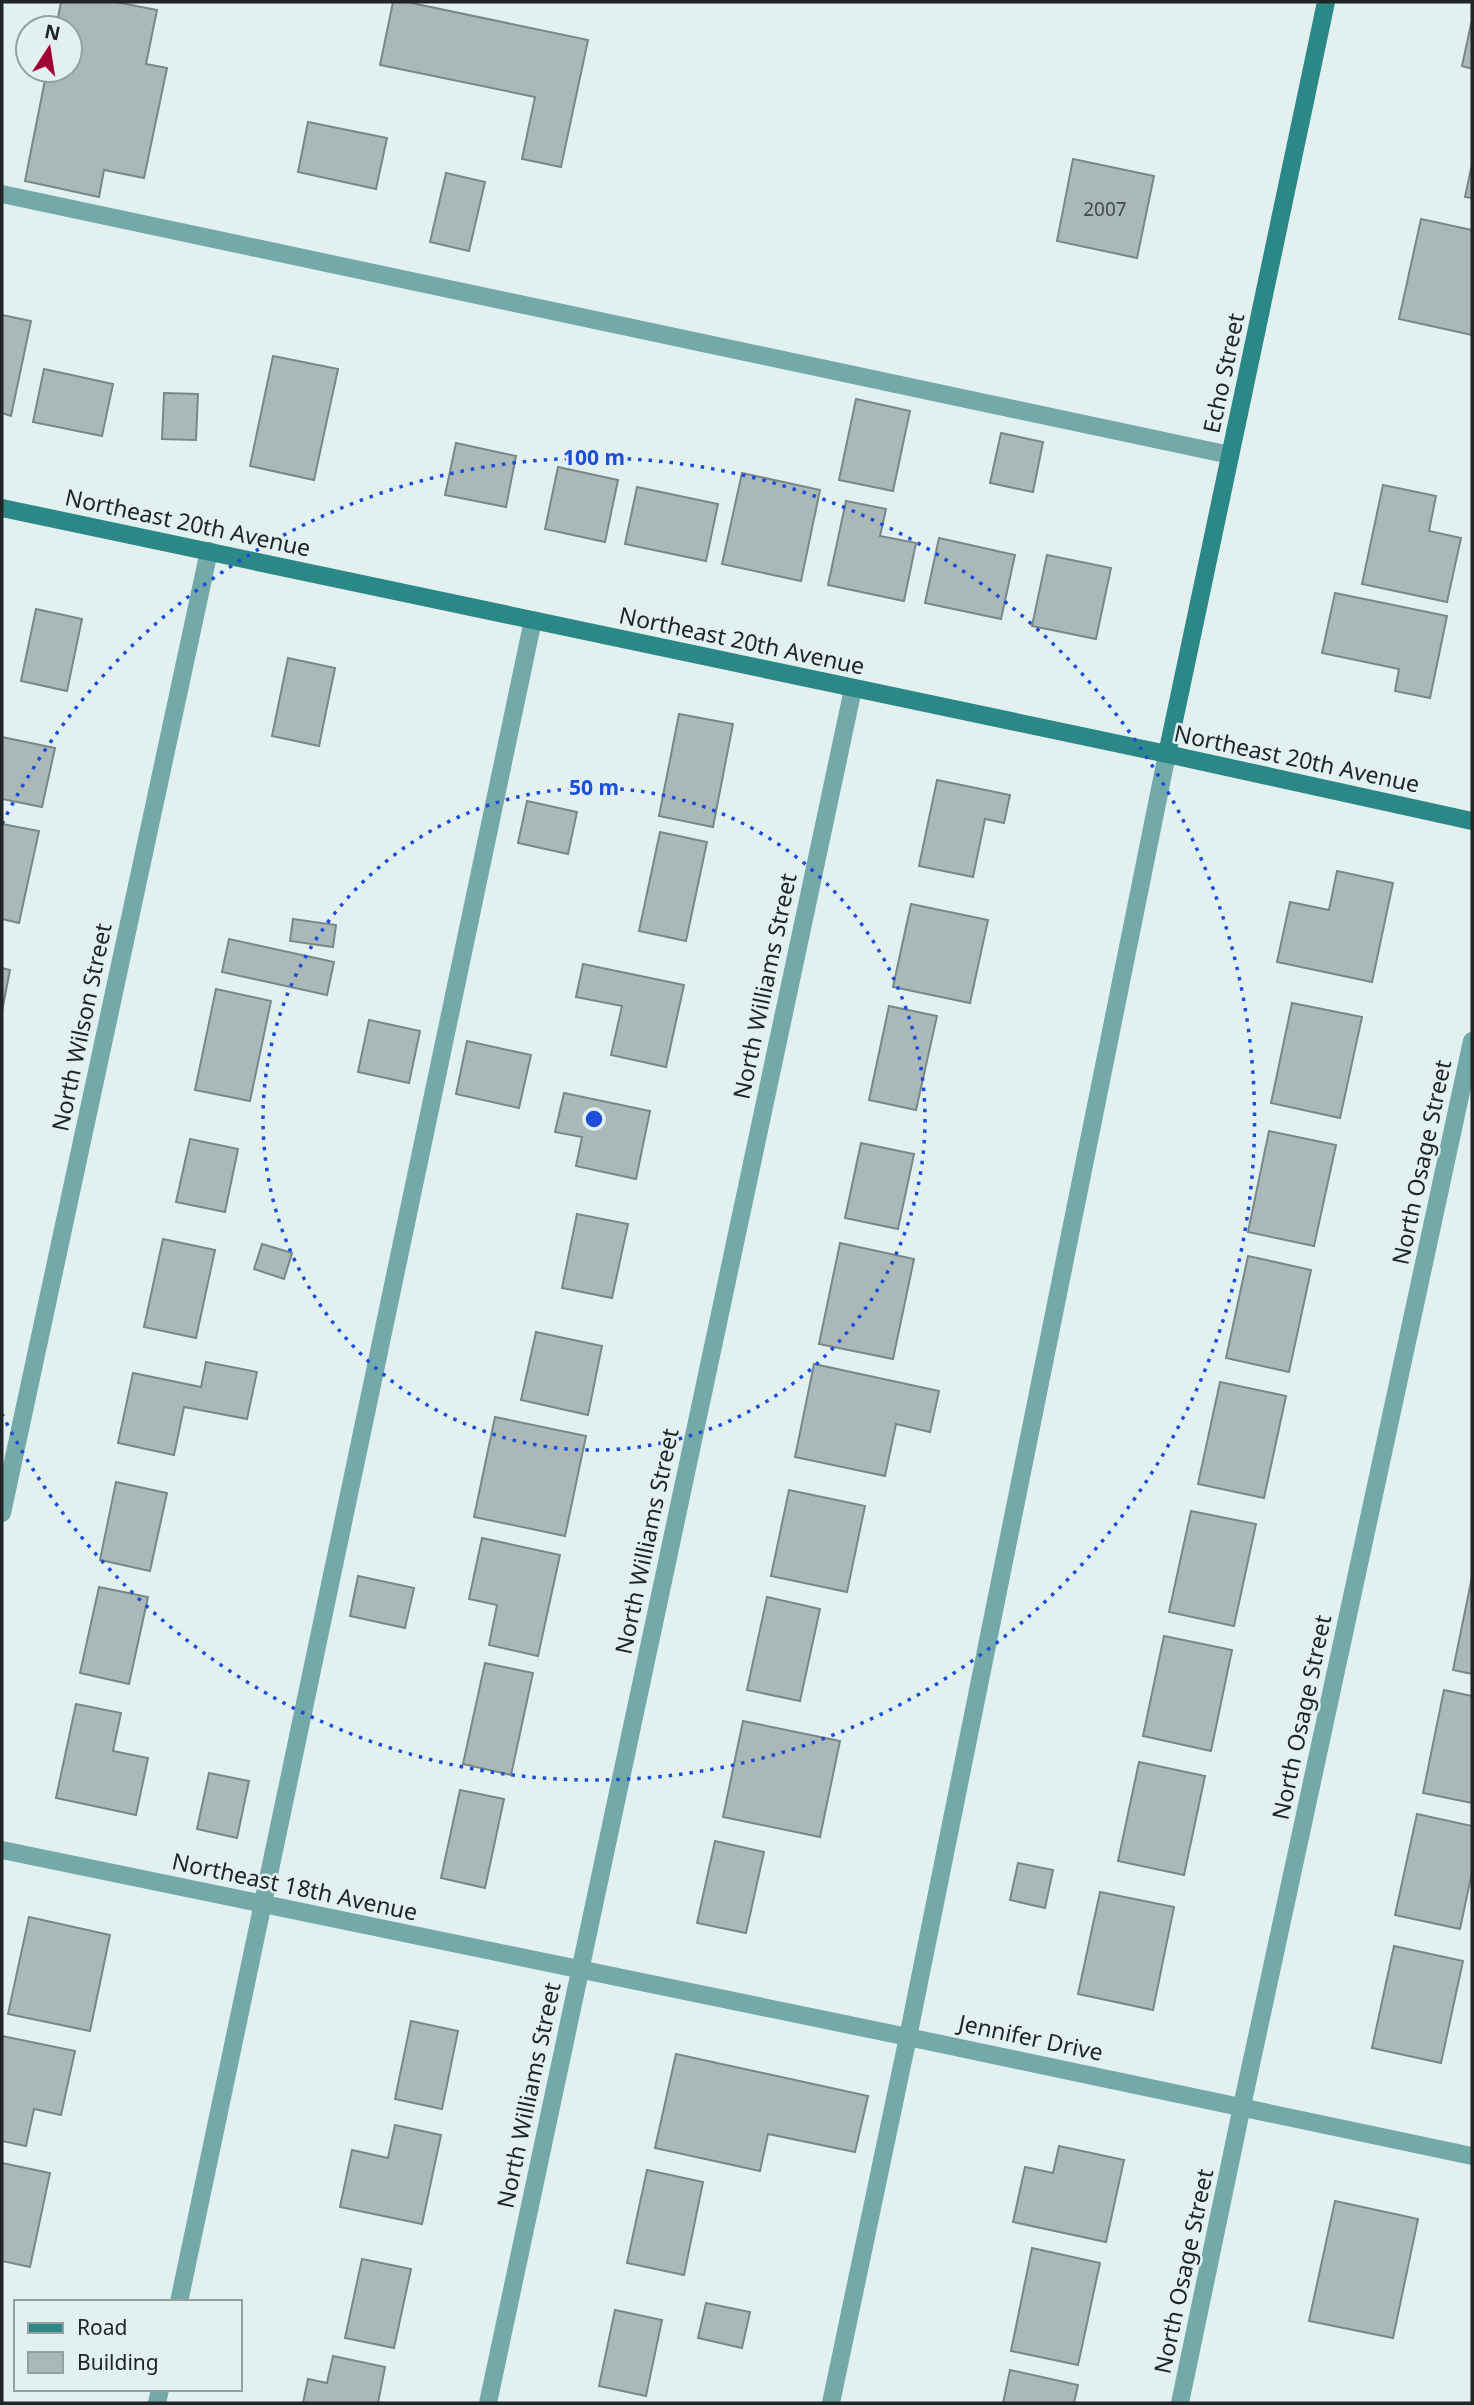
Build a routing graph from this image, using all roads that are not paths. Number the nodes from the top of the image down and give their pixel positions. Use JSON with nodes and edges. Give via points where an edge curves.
{"nodes":[{"id":1,"x":1326,"y":2,"type":"edge"},
{"id":2,"x":2,"y":194,"type":"edge"},
{"id":3,"x":1230,"y":455,"type":"junction"},
{"id":4,"x":2,"y":508,"type":"edge"},
{"id":5,"x":209,"y":551,"type":"junction"},
{"id":6,"x":533,"y":620,"type":"junction"},
{"id":7,"x":853,"y":689,"type":"junction"},
{"id":8,"x":1167,"y":754,"type":"junction"},
{"id":9,"x":1472,"y":821,"type":"edge"},
{"id":10,"x":1472,"y":1041,"type":"edge"},
{"id":11,"x":2,"y":1513,"type":"edge"},
{"id":12,"x":2,"y":1850,"type":"edge"},
{"id":13,"x":262,"y":1904,"type":"junction"},
{"id":14,"x":579,"y":1969,"type":"junction"},
{"id":15,"x":908,"y":2037,"type":"junction"},
{"id":16,"x":1242,"y":2106,"type":"junction"},
{"id":17,"x":1472,"y":2156,"type":"edge"},
{"id":18,"x":179,"y":2300,"type":"edge"},
{"id":19,"x":488,"y":2403,"type":"edge"},
{"id":20,"x":831,"y":2403,"type":"edge"},
{"id":21,"x":1181,"y":2403,"type":"edge"}],
"edges":[{"from":1,"to":3,"type":"street","name":"Echo Street"},
{"from":2,"to":3,"type":"street"},
{"from":3,"to":8,"type":"street","name":"Echo Street"},
{"from":4,"to":5,"type":"street","name":"Northeast 20th Avenue"},
{"from":5,"to":6,"type":"street","name":"Northeast 20th Avenue"},
{"from":5,"to":11,"type":"street","name":"North Wilson Street"},
{"from":6,"to":7,"type":"street","name":"Northeast 20th Avenue"},
{"from":6,"to":13,"type":"street"},
{"from":7,"to":8,"type":"street","name":"Northeast 20th Avenue"},
{"from":7,"to":14,"type":"street","name":"North Williams Street"},
{"from":8,"to":9,"type":"street","name":"Northeast 20th Avenue"},
{"from":8,"to":15,"type":"street"},
{"from":10,"to":16,"type":"street","name":"North Osage Street"},
{"from":12,"to":13,"type":"street","name":"Northeast 18th Avenue"},
{"from":13,"to":14,"type":"street","name":"Northeast 18th Avenue"},
{"from":13,"to":18,"type":"street"},
{"from":14,"to":15,"type":"street","name":"Jennifer Drive"},
{"from":14,"to":19,"type":"street","name":"North Williams Street"},
{"from":15,"to":16,"type":"street","name":"Jennifer Drive"},
{"from":15,"to":20,"type":"street"},
{"from":16,"to":17,"type":"street","name":"Jennifer Drive"},
{"from":16,"to":21,"type":"street","name":"North Osage Street"}]}
